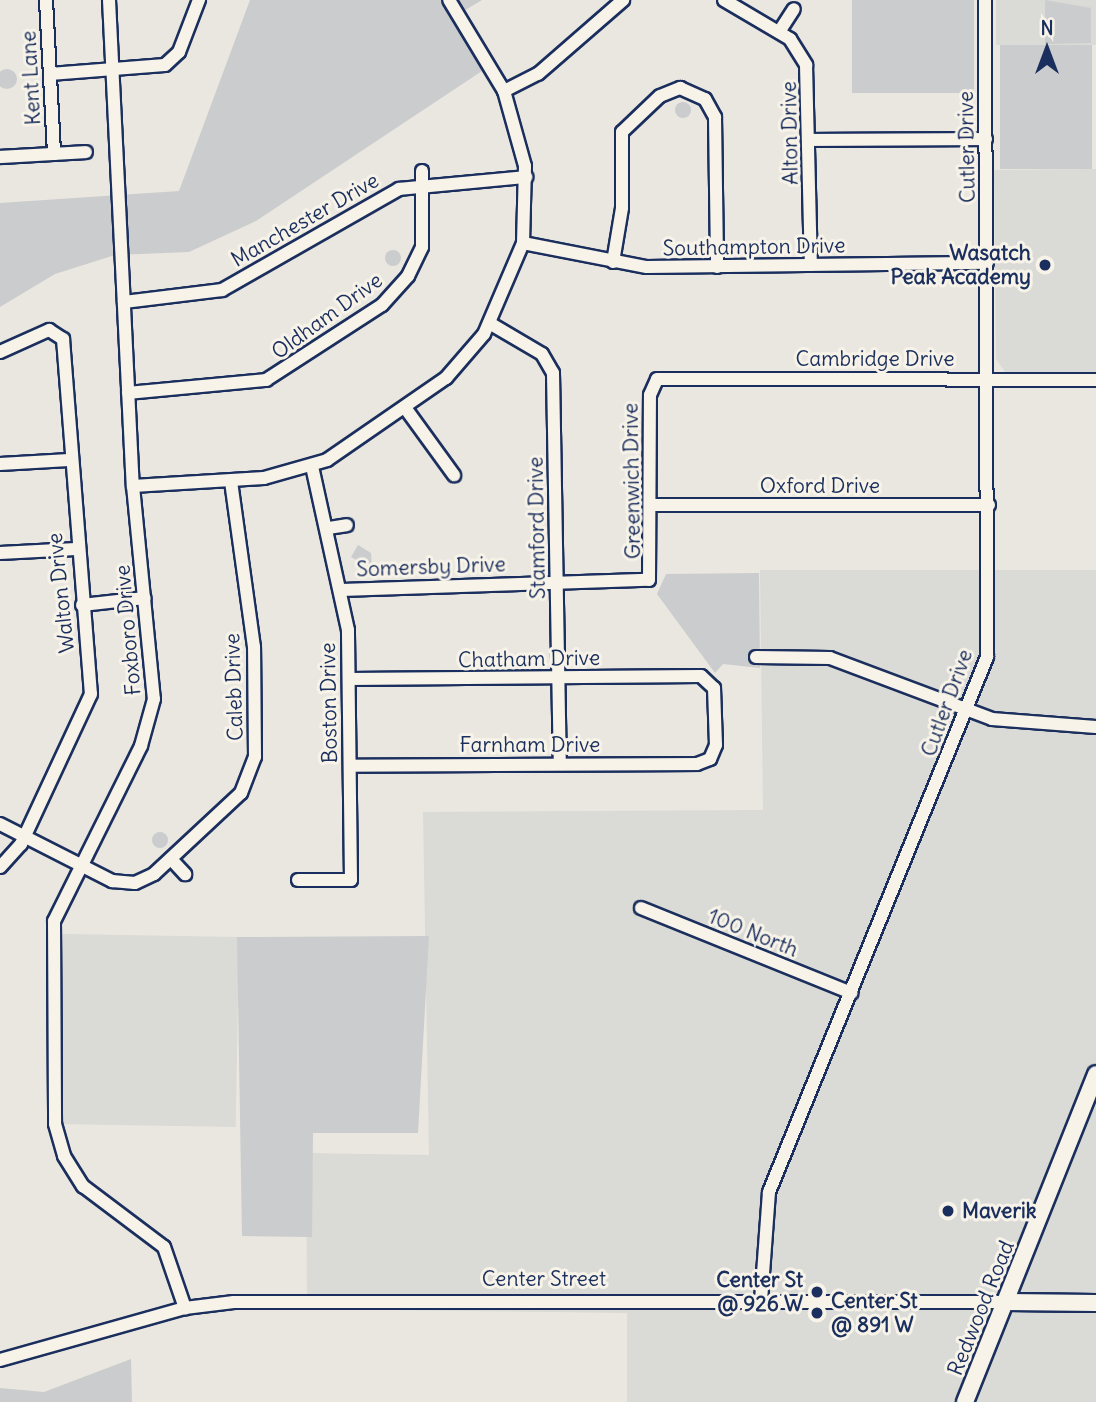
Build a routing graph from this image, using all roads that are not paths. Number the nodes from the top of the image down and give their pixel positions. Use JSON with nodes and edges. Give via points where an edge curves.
{"nodes":[{"id":1,"x":46,"y":0,"type":"edge"},
{"id":2,"x":109,"y":0,"type":"edge"},
{"id":3,"x":200,"y":0,"type":"edge"},
{"id":4,"x":449,"y":0,"type":"edge"},
{"id":5,"x":724,"y":0,"type":"edge"},
{"id":6,"x":985,"y":0,"type":"edge"},
{"id":7,"x":619,"y":1,"type":"edge"},
{"id":8,"x":794,"y":9,"type":"dead end"},
{"id":9,"x":779,"y":32,"type":"junction"},
{"id":10,"x":112,"y":70,"type":"junction"},
{"id":11,"x":50,"y":74,"type":"junction"},
{"id":12,"x":504,"y":91,"type":"junction"},
{"id":13,"x":986,"y":139,"type":"junction"},
{"id":14,"x":809,"y":140,"type":"junction"},
{"id":15,"x":86,"y":152,"type":"dead end"},
{"id":16,"x":54,"y":154,"type":"junction"},
{"id":17,"x":0,"y":157,"type":"edge"},
{"id":18,"x":526,"y":177,"type":"junction"},
{"id":19,"x":423,"y":178,"type":"junction"},
{"id":20,"x":523,"y":243,"type":"junction"},
{"id":21,"x":613,"y":261,"type":"junction"},
{"id":22,"x":987,"y":263,"type":"junction"},
{"id":23,"x":811,"y":265,"type":"junction"},
{"id":24,"x":717,"y":267,"type":"junction"},
{"id":25,"x":124,"y":302,"type":"junction"},
{"id":26,"x":491,"y":324,"type":"junction"},
{"id":27,"x":0,"y":352,"type":"edge"},
{"id":28,"x":989,"y":379,"type":"junction"},
{"id":29,"x":1096,"y":380,"type":"edge"},
{"id":30,"x":653,"y":381,"type":"joint"},
{"id":31,"x":128,"y":393,"type":"junction"},
{"id":32,"x":406,"y":409,"type":"junction"},
{"id":33,"x":69,"y":460,"type":"junction"},
{"id":34,"x":0,"y":464,"type":"edge"},
{"id":35,"x":312,"y":466,"type":"junction"},
{"id":36,"x":454,"y":475,"type":"dead end"},
{"id":37,"x":231,"y":481,"type":"junction"},
{"id":38,"x":133,"y":486,"type":"junction"},
{"id":39,"x":651,"y":505,"type":"junction"},
{"id":40,"x":989,"y":505,"type":"junction"},
{"id":41,"x":348,"y":525,"type":"dead end"},
{"id":42,"x":329,"y":528,"type":"junction"},
{"id":43,"x":76,"y":549,"type":"junction"},
{"id":44,"x":0,"y":553,"type":"edge"},
{"id":45,"x":649,"y":580,"type":"joint"},
{"id":46,"x":558,"y":584,"type":"junction"},
{"id":47,"x":340,"y":590,"type":"junction"},
{"id":48,"x":145,"y":598,"type":"junction"},
{"id":49,"x":82,"y":606,"type":"junction"},
{"id":50,"x":756,"y":657,"type":"dead end"},
{"id":51,"x":559,"y":678,"type":"junction"},
{"id":52,"x":349,"y":680,"type":"junction"},
{"id":53,"x":967,"y":711,"type":"junction"},
{"id":54,"x":1096,"y":727,"type":"edge"},
{"id":55,"x":710,"y":759,"type":"joint"},
{"id":56,"x":560,"y":765,"type":"junction"},
{"id":57,"x":350,"y":766,"type":"junction"},
{"id":58,"x":0,"y":824,"type":"edge"},
{"id":59,"x":25,"y":836,"type":"junction"},
{"id":60,"x":171,"y":859,"type":"junction"},
{"id":61,"x":81,"y":865,"type":"junction"},
{"id":62,"x":0,"y":867,"type":"edge"},
{"id":63,"x":185,"y":874,"type":"dead end"},
{"id":64,"x":298,"y":880,"type":"dead end"},
{"id":65,"x":641,"y":908,"type":"dead end"},
{"id":66,"x":851,"y":993,"type":"junction"},
{"id":67,"x":1096,"y":1074,"type":"edge"},
{"id":68,"x":761,"y":1301,"type":"junction"},
{"id":69,"x":1007,"y":1302,"type":"junction"},
{"id":70,"x":1096,"y":1303,"type":"edge"},
{"id":71,"x":185,"y":1308,"type":"junction"},
{"id":72,"x":0,"y":1360,"type":"edge"},
{"id":73,"x":965,"y":1402,"type":"edge"}],
"edges":[{"from":1,"to":11,"type":"street","name":"Kent Lane"},
{"from":2,"to":10,"type":"street","name":"Foxboro Drive"},
{"from":3,"to":10,"type":"street","via":[[169,62]]},
{"from":4,"to":12,"type":"street"},
{"from":5,"to":9,"type":"street","name":"Alton Drive"},
{"from":6,"to":13,"type":"street","name":"Cutler Drive"},
{"from":7,"to":12,"type":"street","via":[[538,74]]},
{"from":8,"to":9,"type":"street"},
{"from":9,"to":14,"type":"street","name":"Alton Drive","via":[[794,44],[808,70]]},
{"from":10,"to":11,"type":"street"},
{"from":10,"to":25,"type":"street","name":"Foxboro Drive"},
{"from":11,"to":16,"type":"street","name":"Kent Lane"},
{"from":12,"to":18,"type":"street"},
{"from":13,"to":14,"type":"street"},
{"from":13,"to":22,"type":"street","name":"Cutler Drive"},
{"from":14,"to":23,"type":"street","name":"Alton Drive"},
{"from":15,"to":16,"type":"street"},
{"from":16,"to":17,"type":"street"},
{"from":18,"to":19,"type":"street","name":"Manchester Drive"},
{"from":18,"to":20,"type":"street"},
{"from":19,"to":25,"type":"street","name":"Manchester Drive","via":[[383,194],[298,251],[215,293]]},
{"from":19,"to":31,"type":"street","name":"Oldham Drive","via":[[422,247],[408,276],[382,305],[266,380]]},
{"from":20,"to":21,"type":"street","name":"Southampton Drive"},
{"from":20,"to":26,"type":"street"},
{"from":21,"to":24,"type":"street","name":"Southampton Drive"},
{"from":21,"to":24,"type":"street","via":[[622,208],[622,132],[660,96],[680,88],[705,99],[715,117]]},
{"from":22,"to":23,"type":"street","name":"Southampton Drive"},
{"from":22,"to":28,"type":"street","name":"Cutler Drive"},
{"from":23,"to":24,"type":"street","name":"Southampton Drive"},
{"from":25,"to":31,"type":"street","name":"Foxboro Drive"},
{"from":26,"to":32,"type":"street","via":[[458,366]]},
{"from":26,"to":46,"type":"street","name":"Stamford Drive","via":[[542,354],[551,367]]},
{"from":27,"to":33,"type":"street","name":"Walton Drive","via":[[57,331]]},
{"from":28,"to":29,"type":"street","name":"Cambridge Drive"},
{"from":28,"to":30,"type":"street","name":"Cambridge Drive"},
{"from":28,"to":40,"type":"street","name":"Cutler Drive"},
{"from":30,"to":39,"type":"street","name":"Greenwich Drive"},
{"from":31,"to":38,"type":"street","name":"Foxboro Drive"},
{"from":32,"to":35,"type":"street"},
{"from":32,"to":36,"type":"street"},
{"from":33,"to":34,"type":"street"},
{"from":33,"to":43,"type":"street","name":"Walton Drive"},
{"from":35,"to":37,"type":"street"},
{"from":35,"to":42,"type":"street","name":"Boston Drive"},
{"from":37,"to":38,"type":"street"},
{"from":37,"to":60,"type":"street","name":"Caleb Drive","via":[[253,637],[254,764],[236,799]]},
{"from":38,"to":48,"type":"street","name":"Foxboro Drive"},
{"from":39,"to":40,"type":"street","name":"Oxford Drive"},
{"from":39,"to":45,"type":"street","name":"Greenwich Drive"},
{"from":40,"to":53,"type":"street","name":"Cutler Drive","via":[[988,647]]},
{"from":41,"to":42,"type":"street"},
{"from":42,"to":47,"type":"street","name":"Boston Drive"},
{"from":43,"to":44,"type":"street"},
{"from":43,"to":49,"type":"street","name":"Walton Drive"},
{"from":45,"to":46,"type":"street","name":"Somersby Drive"},
{"from":46,"to":47,"type":"street","name":"Somersby Drive"},
{"from":46,"to":51,"type":"street","name":"Stamford Drive"},
{"from":47,"to":52,"type":"street","name":"Boston Drive"},
{"from":48,"to":49,"type":"street"},
{"from":48,"to":61,"type":"street","name":"Foxboro Drive","via":[[152,716]]},
{"from":49,"to":59,"type":"street","name":"Walton Drive","via":[[90,706]]},
{"from":50,"to":53,"type":"street","via":[[839,659]]},
{"from":51,"to":52,"type":"street","name":"Chatham Drive"},
{"from":51,"to":55,"type":"street","name":"Chatham Drive","via":[[709,680],[715,733]]},
{"from":51,"to":56,"type":"street","name":"Stamford Drive"},
{"from":52,"to":57,"type":"street","name":"Boston Drive"},
{"from":53,"to":54,"type":"street","via":[[1022,725]]},
{"from":53,"to":66,"type":"street","name":"Cutler Drive"},
{"from":55,"to":56,"type":"street","name":"Farnham Drive"},
{"from":56,"to":57,"type":"street","name":"Farnham Drive"},
{"from":57,"to":64,"type":"street","name":"Boston Drive","via":[[351,880]]},
{"from":58,"to":59,"type":"street"},
{"from":59,"to":61,"type":"street"},
{"from":59,"to":62,"type":"street","name":"Walton Drive"},
{"from":60,"to":61,"type":"street","name":"Caleb Drive","via":[[129,884]]},
{"from":60,"to":63,"type":"street"},
{"from":61,"to":71,"type":"street","name":"Foxboro Drive","via":[[53,932],[58,1137],[83,1186],[164,1247]]},
{"from":65,"to":66,"type":"street","name":"100 North"},
{"from":66,"to":68,"type":"street","name":"Cutler Drive","via":[[769,1192]]},
{"from":67,"to":69,"type":"main road","name":"Redwood Road"},
{"from":68,"to":69,"type":"street","name":"Center Street"},
{"from":68,"to":71,"type":"street","name":"Center Street","via":[[381,1299]]},
{"from":69,"to":70,"type":"main road","name":"Center Street"},
{"from":69,"to":73,"type":"main road","name":"Redwood Road"},
{"from":71,"to":72,"type":"street","name":"Center Street"}]}
